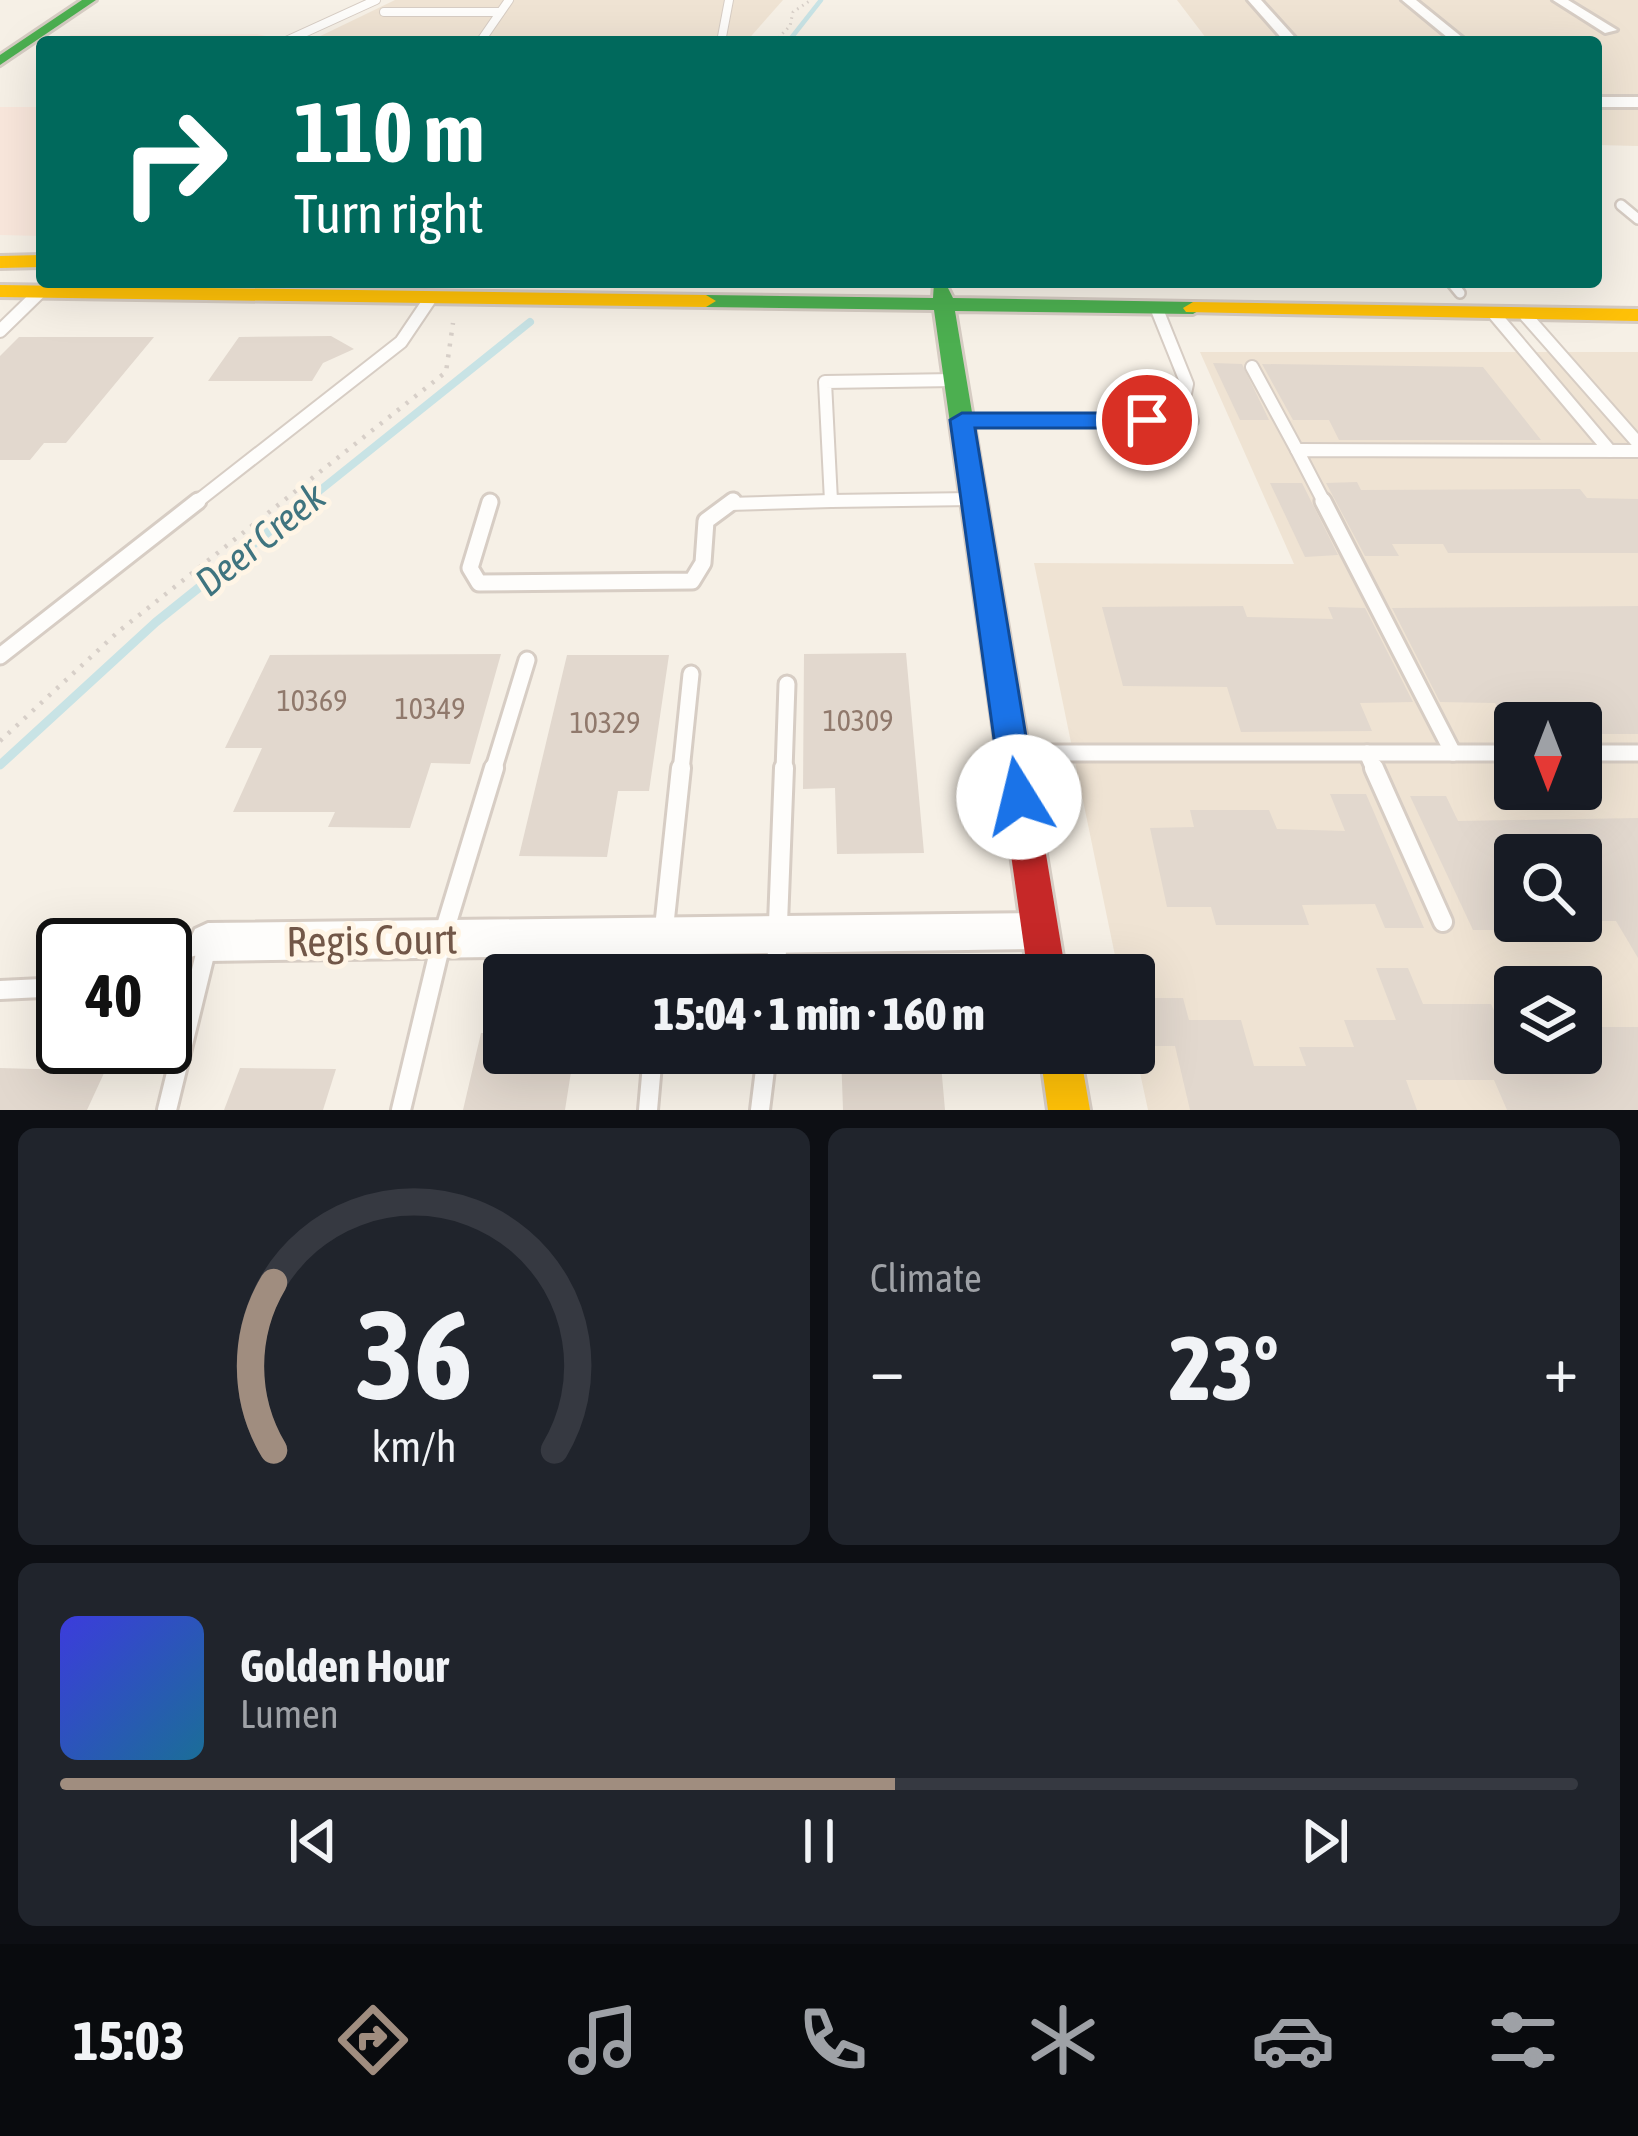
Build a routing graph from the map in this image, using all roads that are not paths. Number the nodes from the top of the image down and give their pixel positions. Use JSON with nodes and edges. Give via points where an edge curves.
{"nodes":[{"id":1,"x":59,"y":0,"type":"edge"},
{"id":2,"x":90,"y":0,"type":"edge"},
{"id":3,"x":376,"y":0,"type":"edge"},
{"id":4,"x":509,"y":0,"type":"edge"},
{"id":5,"x":728,"y":0,"type":"edge"},
{"id":6,"x":1254,"y":0,"type":"edge"},
{"id":7,"x":1408,"y":0,"type":"edge"},
{"id":8,"x":1559,"y":0,"type":"edge"},
{"id":9,"x":384,"y":12,"type":"dead end"},
{"id":10,"x":500,"y":12,"type":"junction"},
{"id":11,"x":1610,"y":30,"type":"dead end"},
{"id":12,"x":0,"y":34,"type":"edge"},
{"id":13,"x":37,"y":36,"type":"edge"},
{"id":14,"x":297,"y":36,"type":"edge"},
{"id":15,"x":484,"y":36,"type":"edge"},
{"id":16,"x":722,"y":36,"type":"edge"},
{"id":17,"x":1287,"y":36,"type":"edge"},
{"id":18,"x":1453,"y":36,"type":"edge"},
{"id":19,"x":36,"y":37,"type":"edge"},
{"id":20,"x":0,"y":61,"type":"edge"},
{"id":21,"x":1602,"y":102,"type":"edge"},
{"id":22,"x":1638,"y":102,"type":"edge"},
{"id":23,"x":1621,"y":205,"type":"dead end"},
{"id":24,"x":1638,"y":219,"type":"edge"},
{"id":25,"x":36,"y":261,"type":"edge"},
{"id":26,"x":0,"y":262,"type":"edge"},
{"id":27,"x":771,"y":288,"type":"edge"},
{"id":28,"x":1455,"y":288,"type":"edge"},
{"id":29,"x":0,"y":291,"type":"edge"},
{"id":30,"x":41,"y":291,"type":"junction"},
{"id":31,"x":1638,"y":294,"type":"edge"},
{"id":32,"x":943,"y":298,"type":"junction"},
{"id":33,"x":430,"y":299,"type":"junction"},
{"id":34,"x":1158,"y":312,"type":"junction"},
{"id":35,"x":1495,"y":315,"type":"junction"},
{"id":36,"x":1638,"y":315,"type":"edge"},
{"id":37,"x":1526,"y":316,"type":"junction"},
{"id":38,"x":0,"y":331,"type":"edge"},
{"id":39,"x":1252,"y":367,"type":"dead end"},
{"id":40,"x":956,"y":380,"type":"junction"},
{"id":41,"x":962,"y":420,"type":"junction"},
{"id":42,"x":1638,"y":447,"type":"edge"},
{"id":43,"x":1297,"y":450,"type":"junction"},
{"id":44,"x":1610,"y":451,"type":"junction"},
{"id":45,"x":974,"y":499,"type":"junction"},
{"id":46,"x":831,"y":501,"type":"junction"},
{"id":47,"x":490,"y":502,"type":"dead end"},
{"id":48,"x":0,"y":656,"type":"edge"},
{"id":49,"x":527,"y":661,"type":"dead end"},
{"id":50,"x":692,"y":674,"type":"dead end"},
{"id":51,"x":787,"y":684,"type":"dead end"},
{"id":52,"x":1012,"y":752,"type":"junction"},
{"id":53,"x":1367,"y":753,"type":"junction"},
{"id":54,"x":1453,"y":753,"type":"junction"},
{"id":55,"x":1494,"y":753,"type":"edge"},
{"id":56,"x":1602,"y":753,"type":"edge"},
{"id":57,"x":1638,"y":753,"type":"edge"},
{"id":58,"x":1443,"y":922,"type":"dead end"},
{"id":59,"x":1040,"y":932,"type":"junction"},
{"id":60,"x":781,"y":935,"type":"junction"},
{"id":61,"x":663,"y":936,"type":"junction"},
{"id":62,"x":442,"y":939,"type":"junction"},
{"id":63,"x":208,"y":942,"type":"junction"},
{"id":64,"x":192,"y":947,"type":"edge"},
{"id":65,"x":661,"y":954,"type":"edge"},
{"id":66,"x":779,"y":954,"type":"edge"},
{"id":67,"x":1044,"y":954,"type":"edge"},
{"id":68,"x":36,"y":988,"type":"edge"},
{"id":69,"x":0,"y":989,"type":"edge"},
{"id":70,"x":651,"y":1074,"type":"edge"},
{"id":71,"x":764,"y":1074,"type":"edge"},
{"id":72,"x":1064,"y":1074,"type":"edge"},
{"id":73,"x":167,"y":1110,"type":"edge"},
{"id":74,"x":401,"y":1110,"type":"edge"},
{"id":75,"x":648,"y":1110,"type":"edge"},
{"id":76,"x":760,"y":1110,"type":"edge"},
{"id":77,"x":1070,"y":1110,"type":"edge"}],
"edges":[{"from":1,"to":12,"type":"main road"},
{"from":2,"to":13,"type":"main road"},
{"from":3,"to":14,"type":"lane"},
{"from":4,"to":10,"type":"lane"},
{"from":5,"to":16,"type":"lane"},
{"from":6,"to":17,"type":"street"},
{"from":7,"to":18,"type":"street"},
{"from":8,"to":11,"type":"street"},
{"from":9,"to":10,"type":"lane"},
{"from":10,"to":15,"type":"lane"},
{"from":19,"to":20,"type":"main road"},
{"from":21,"to":22,"type":"street"},
{"from":23,"to":24,"type":"lane"},
{"from":25,"to":26,"type":"main road"},
{"from":27,"to":32,"type":"main road"},
{"from":28,"to":31,"type":"main road"},
{"from":28,"to":32,"type":"main road"},
{"from":29,"to":30,"type":"main road"},
{"from":30,"to":33,"type":"main road"},
{"from":30,"to":38,"type":"lane"},
{"from":32,"to":33,"type":"main road"},
{"from":32,"to":34,"type":"main road"},
{"from":32,"to":40,"type":"main road"},
{"from":33,"to":48,"type":"lane","via":[[401,342]]},
{"from":34,"to":35,"type":"main road"},
{"from":34,"to":41,"type":"lane","via":[[1187,384],[1192,421]]},
{"from":35,"to":37,"type":"main road"},
{"from":35,"to":44,"type":"lane"},
{"from":36,"to":37,"type":"main road"},
{"from":37,"to":42,"type":"lane"},
{"from":39,"to":43,"type":"lane"},
{"from":40,"to":41,"type":"main road"},
{"from":40,"to":46,"type":"lane","via":[[826,382]]},
{"from":41,"to":45,"type":"main road"},
{"from":42,"to":44,"type":"lane"},
{"from":43,"to":44,"type":"lane"},
{"from":43,"to":54,"type":"lane"},
{"from":45,"to":46,"type":"lane"},
{"from":45,"to":52,"type":"main road"},
{"from":46,"to":47,"type":"lane","via":[[733,501],[706,521],[703,563],[692,581],[479,583],[470,568]]},
{"from":49,"to":62,"type":"lane"},
{"from":50,"to":61,"type":"lane"},
{"from":51,"to":60,"type":"lane"},
{"from":52,"to":53,"type":"lane"},
{"from":52,"to":59,"type":"main road"},
{"from":53,"to":54,"type":"lane"},
{"from":53,"to":58,"type":"lane"},
{"from":54,"to":55,"type":"lane"},
{"from":56,"to":57,"type":"lane"},
{"from":59,"to":60,"type":"street","name":"Regis Court"},
{"from":59,"to":67,"type":"main road"},
{"from":60,"to":61,"type":"street","name":"Regis Court"},
{"from":60,"to":66,"type":"lane"},
{"from":61,"to":62,"type":"street","name":"Regis Court"},
{"from":61,"to":65,"type":"lane"},
{"from":62,"to":63,"type":"street","name":"Regis Court"},
{"from":62,"to":74,"type":"lane"},
{"from":63,"to":64,"type":"lane"},
{"from":63,"to":73,"type":"lane"},
{"from":68,"to":69,"type":"lane"},
{"from":70,"to":75,"type":"lane"},
{"from":71,"to":76,"type":"lane"},
{"from":72,"to":77,"type":"main road"}]}
